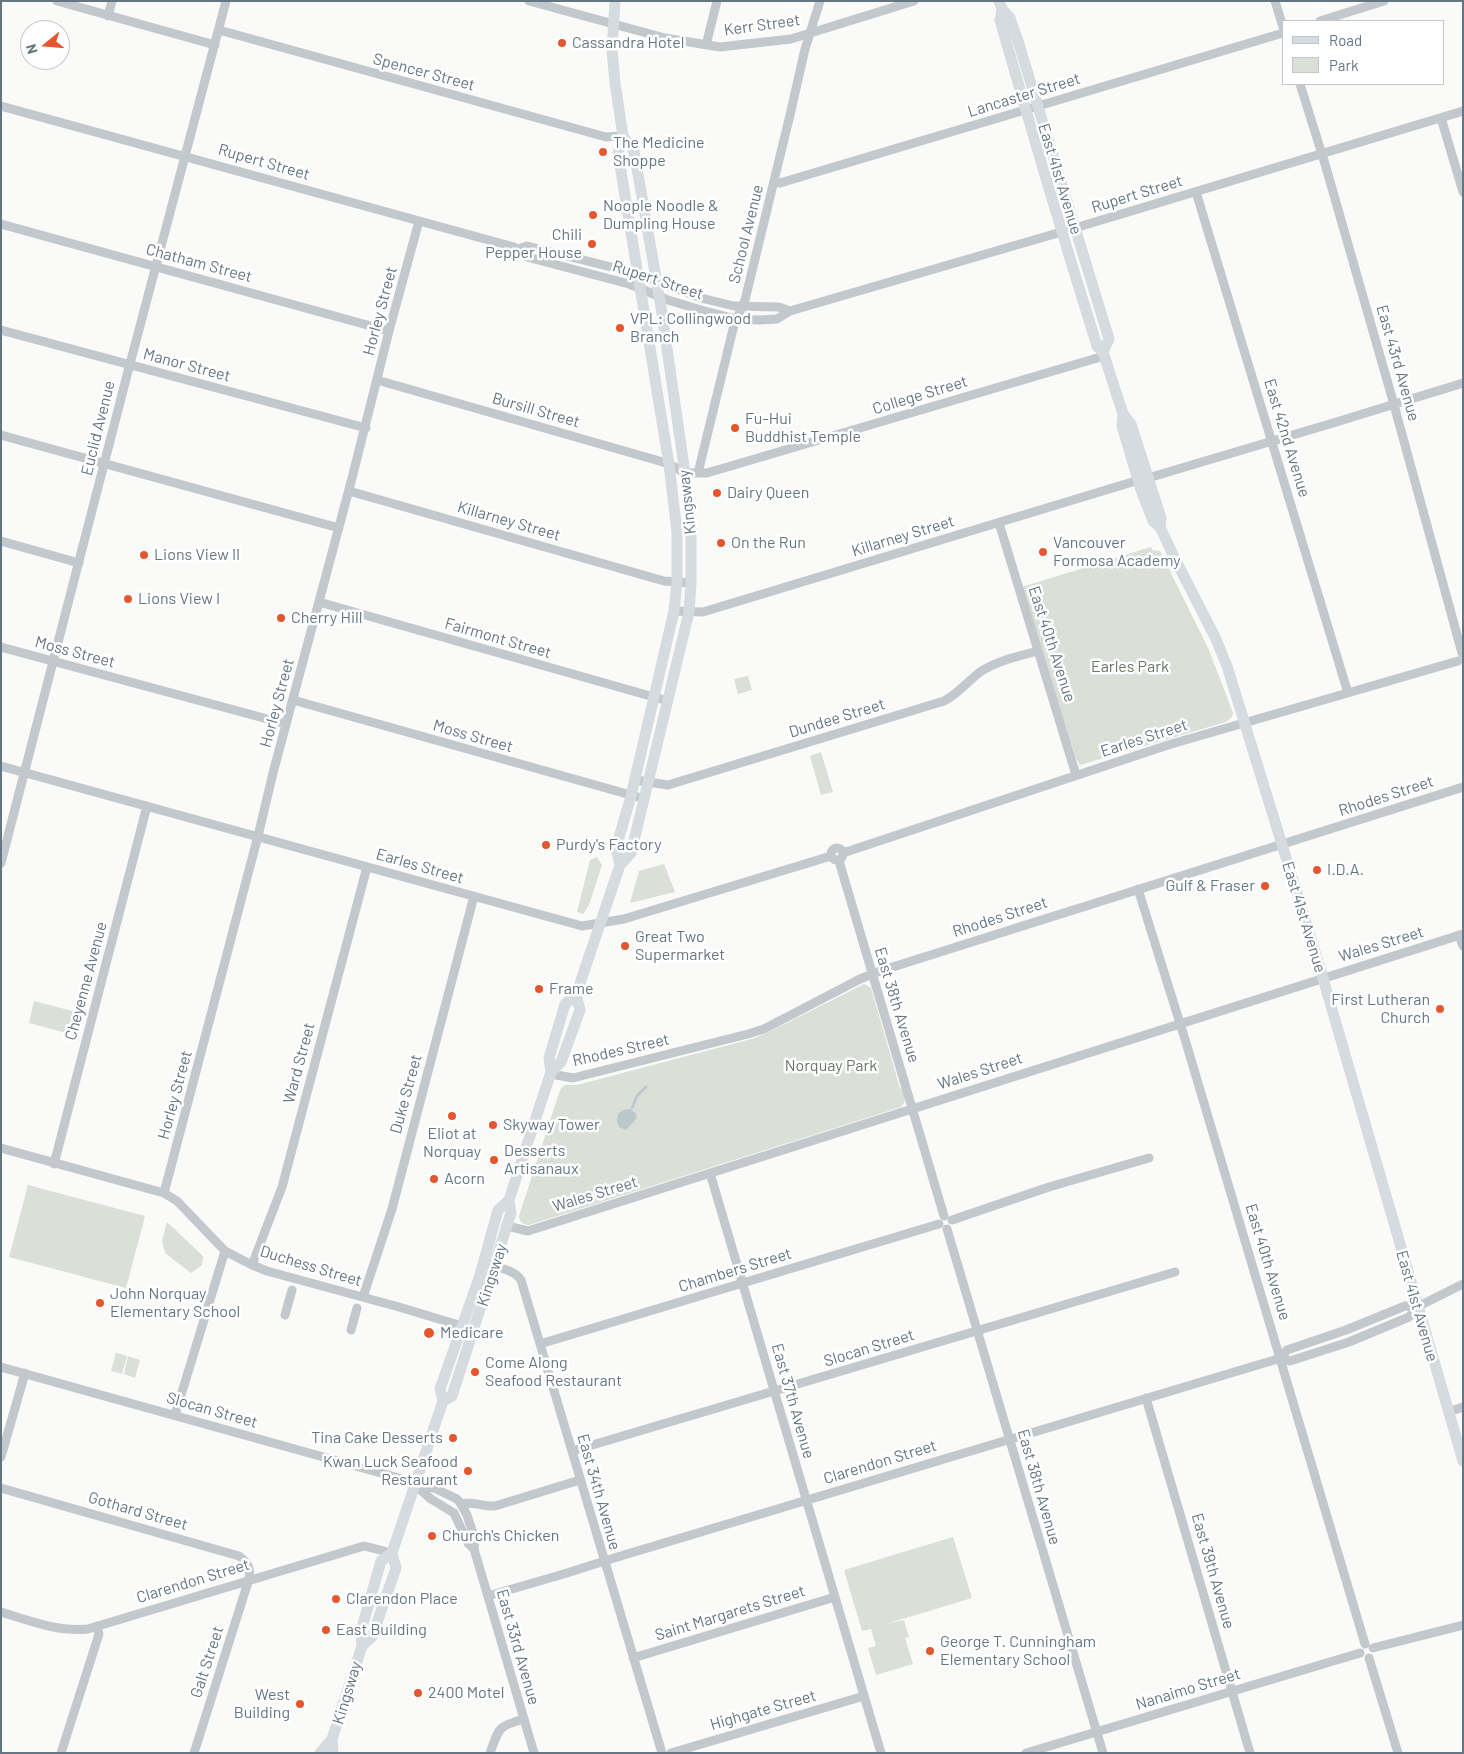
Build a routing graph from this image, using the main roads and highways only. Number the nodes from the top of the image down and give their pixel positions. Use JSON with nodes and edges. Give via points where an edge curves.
{"nodes":[{"id":1,"x":615,"y":1,"type":"edge"},
{"id":2,"x":1000,"y":5,"type":"edge"},
{"id":3,"x":623,"y":136,"type":"junction"},
{"id":4,"x":1104,"y":354,"type":"junction"},
{"id":5,"x":620,"y":865,"type":"junction"},
{"id":6,"x":509,"y":1200,"type":"junction"},
{"id":7,"x":443,"y":1401,"type":"junction"},
{"id":8,"x":1463,"y":1460,"type":"edge"},
{"id":9,"x":332,"y":1740,"type":"junction"},
{"id":10,"x":320,"y":1753,"type":"edge"},
{"id":11,"x":333,"y":1753,"type":"edge"}],
"edges":[{"from":1,"to":3,"type":"main road","name":"Kingsway","via":[[612,50]]},
{"from":2,"to":4,"type":"main road","name":"East 41st Avenue","via":[[1000,20],[1025,110],[1097,346]]},
{"from":2,"to":4,"type":"main road","name":"East 41st Avenue","via":[[1010,18],[1109,340]]},
{"from":3,"to":5,"type":"main road","name":"Kingsway","via":[[618,153],[669,464],[677,532],[677,582],[655,698],[616,848]]},
{"from":3,"to":5,"type":"main road","name":"Kingsway","via":[[634,151],[656,281],[685,473],[691,530],[691,583],[689,612],[631,853]]},
{"from":4,"to":8,"type":"main road","name":"East 41st Avenue","via":[[1123,414],[1122,426],[1143,479],[1153,521],[1160,527],[1224,658],[1323,977]]},
{"from":5,"to":6,"type":"main road","name":"Kingsway","via":[[576,995],[580,1010],[561,1062],[551,1073]]},
{"from":6,"to":7,"type":"main road","name":"Kingsway","via":[[498,1210],[440,1389]]},
{"from":6,"to":7,"type":"main road","name":"Kingsway","via":[[511,1214],[495,1267],[452,1396]]},
{"from":7,"to":9,"type":"main road","name":"Kingsway","via":[[392,1553],[396,1568],[372,1637],[362,1646]]},
{"from":9,"to":10,"type":"main road","name":"Kingsway"},
{"from":9,"to":11,"type":"main road","name":"Kingsway"}]}
